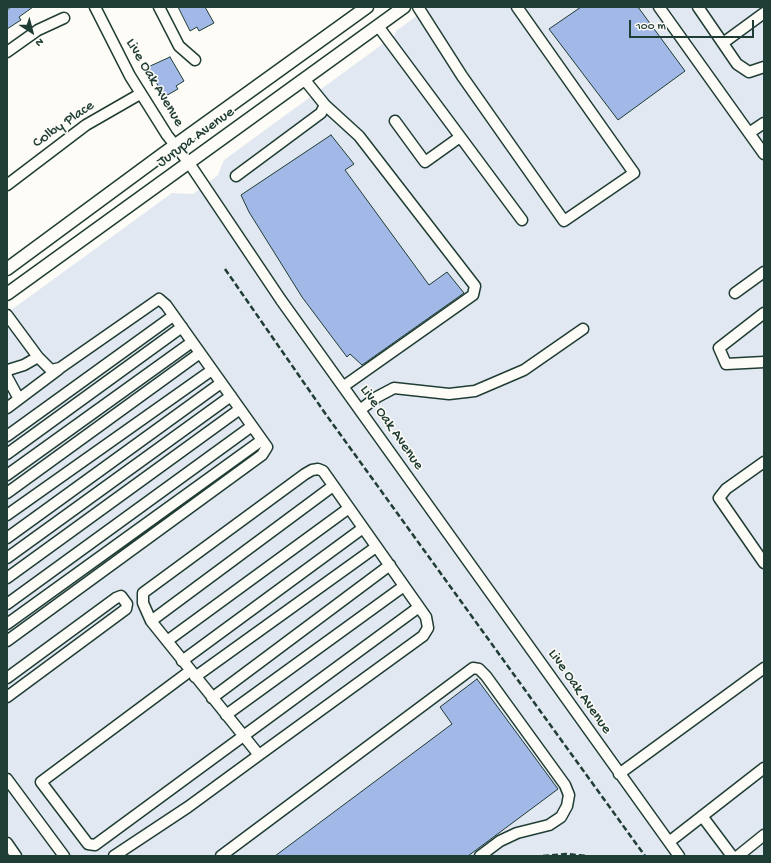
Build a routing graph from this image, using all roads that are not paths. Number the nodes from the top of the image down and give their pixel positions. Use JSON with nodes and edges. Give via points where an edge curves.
{"nodes":[{"id":1,"x":96,"y":7,"type":"edge"},
{"id":2,"x":158,"y":7,"type":"edge"},
{"id":3,"x":367,"y":7,"type":"edge"},
{"id":4,"x":404,"y":7,"type":"edge"},
{"id":5,"x":418,"y":7,"type":"edge"},
{"id":6,"x":517,"y":7,"type":"edge"},
{"id":7,"x":659,"y":7,"type":"edge"},
{"id":8,"x":698,"y":7,"type":"edge"},
{"id":9,"x":764,"y":13,"type":"edge"},
{"id":10,"x":64,"y":18,"type":"dead end"},
{"id":11,"x":378,"y":26,"type":"junction"},
{"id":12,"x":723,"y":43,"type":"junction"},
{"id":13,"x":7,"y":52,"type":"edge"},
{"id":14,"x":195,"y":60,"type":"dead end"},
{"id":15,"x":764,"y":67,"type":"edge"},
{"id":16,"x":304,"y":79,"type":"junction"},
{"id":17,"x":140,"y":94,"type":"junction"},
{"id":18,"x":325,"y":105,"type":"junction"},
{"id":19,"x":395,"y":121,"type":"dead end"},
{"id":20,"x":764,"y":123,"type":"edge"},
{"id":21,"x":749,"y":133,"type":"junction"},
{"id":22,"x":460,"y":137,"type":"junction"},
{"id":23,"x":176,"y":146,"type":"junction"},
{"id":24,"x":764,"y":154,"type":"edge"},
{"id":25,"x":189,"y":163,"type":"junction"},
{"id":26,"x":236,"y":176,"type":"dead end"},
{"id":27,"x":7,"y":186,"type":"edge"},
{"id":28,"x":522,"y":220,"type":"dead end"},
{"id":29,"x":7,"y":269,"type":"edge"},
{"id":30,"x":764,"y":272,"type":"edge"},
{"id":31,"x":735,"y":293,"type":"dead end"},
{"id":32,"x":7,"y":294,"type":"edge"},
{"id":33,"x":764,"y":313,"type":"edge"},
{"id":34,"x":7,"y":315,"type":"edge"},
{"id":35,"x":173,"y":316,"type":"junction"},
{"id":36,"x":182,"y":327,"type":"junction"},
{"id":37,"x":583,"y":329,"type":"dead end"},
{"id":38,"x":192,"y":342,"type":"junction"},
{"id":39,"x":200,"y":353,"type":"junction"},
{"id":40,"x":38,"y":357,"type":"junction"},
{"id":41,"x":764,"y":362,"type":"edge"},
{"id":42,"x":60,"y":368,"type":"junction"},
{"id":43,"x":212,"y":370,"type":"junction"},
{"id":44,"x":7,"y":373,"type":"edge"},
{"id":45,"x":7,"y":377,"type":"edge"},
{"id":46,"x":221,"y":383,"type":"junction"},
{"id":47,"x":344,"y":386,"type":"junction"},
{"id":48,"x":231,"y":396,"type":"junction"},
{"id":49,"x":19,"y":399,"type":"junction"},
{"id":50,"x":7,"y":408,"type":"edge"},
{"id":51,"x":240,"y":409,"type":"junction"},
{"id":52,"x":360,"y":410,"type":"junction"},
{"id":53,"x":252,"y":426,"type":"junction"},
{"id":54,"x":7,"y":436,"type":"edge"},
{"id":55,"x":262,"y":440,"type":"junction"},
{"id":56,"x":7,"y":454,"type":"edge"},
{"id":57,"x":764,"y":462,"type":"edge"},
{"id":58,"x":7,"y":475,"type":"edge"},
{"id":59,"x":333,"y":486,"type":"junction"},
{"id":60,"x":7,"y":493,"type":"edge"},
{"id":61,"x":349,"y":508,"type":"junction"},
{"id":62,"x":7,"y":515,"type":"edge"},
{"id":63,"x":363,"y":528,"type":"junction"},
{"id":64,"x":7,"y":538,"type":"edge"},
{"id":65,"x":376,"y":546,"type":"junction"},
{"id":66,"x":7,"y":558,"type":"edge"},
{"id":67,"x":764,"y":563,"type":"edge"},
{"id":68,"x":390,"y":565,"type":"junction"},
{"id":69,"x":7,"y":578,"type":"edge"},
{"id":70,"x":404,"y":586,"type":"junction"},
{"id":71,"x":7,"y":604,"type":"edge"},
{"id":72,"x":419,"y":607,"type":"junction"},
{"id":73,"x":151,"y":621,"type":"junction"},
{"id":74,"x":7,"y":624,"type":"edge"},
{"id":75,"x":7,"y":641,"type":"edge"},
{"id":76,"x":167,"y":642,"type":"junction"},
{"id":77,"x":182,"y":661,"type":"junction"},
{"id":78,"x":764,"y":668,"type":"edge"},
{"id":79,"x":192,"y":674,"type":"junction"},
{"id":80,"x":7,"y":678,"type":"edge"},
{"id":81,"x":7,"y":697,"type":"edge"},
{"id":82,"x":212,"y":698,"type":"junction"},
{"id":83,"x":226,"y":715,"type":"junction"},
{"id":84,"x":244,"y":737,"type":"junction"},
{"id":85,"x":259,"y":755,"type":"junction"},
{"id":86,"x":764,"y":768,"type":"edge"},
{"id":87,"x":619,"y":774,"type":"junction"},
{"id":88,"x":7,"y":779,"type":"edge"},
{"id":89,"x":702,"y":816,"type":"junction"},
{"id":90,"x":764,"y":835,"type":"edge"},
{"id":91,"x":669,"y":842,"type":"junction"},
{"id":92,"x":7,"y":843,"type":"edge"},
{"id":93,"x":16,"y":856,"type":"edge"},
{"id":94,"x":64,"y":856,"type":"edge"},
{"id":95,"x":114,"y":856,"type":"edge"},
{"id":96,"x":222,"y":856,"type":"edge"},
{"id":97,"x":480,"y":856,"type":"edge"},
{"id":98,"x":679,"y":856,"type":"edge"},
{"id":99,"x":732,"y":856,"type":"edge"},
{"id":100,"x":738,"y":856,"type":"edge"}],
"edges":[{"from":1,"to":17,"type":"street","name":"Live Oak Avenue"},
{"from":2,"to":14,"type":"street","via":[[179,46]]},
{"from":3,"to":23,"type":"main road","name":"Jurupa Avenue"},
{"from":4,"to":11,"type":"main road","name":"Jurupa Avenue"},
{"from":5,"to":6,"type":"street","via":[[462,76],[564,222],[634,173]]},
{"from":7,"to":21,"type":"street"},
{"from":8,"to":12,"type":"street"},
{"from":9,"to":12,"type":"street"},
{"from":10,"to":13,"type":"street","via":[[38,30]]},
{"from":11,"to":16,"type":"main road","name":"Jurupa Avenue"},
{"from":11,"to":22,"type":"street"},
{"from":12,"to":15,"type":"street","via":[[737,64],[749,72]]},
{"from":16,"to":18,"type":"street"},
{"from":16,"to":25,"type":"main road","name":"Jurupa Avenue"},
{"from":17,"to":23,"type":"street","name":"Live Oak Avenue"},
{"from":17,"to":27,"type":"street","name":"Colby Place","via":[[86,125]]},
{"from":18,"to":26,"type":"street","via":[[321,113]]},
{"from":18,"to":47,"type":"street","via":[[359,136],[475,286],[473,295]]},
{"from":19,"to":22,"type":"street","via":[[425,162]]},
{"from":20,"to":21,"type":"street"},
{"from":21,"to":24,"type":"street"},
{"from":22,"to":28,"type":"street"},
{"from":23,"to":25,"type":"street","name":"Live Oak Avenue"},
{"from":23,"to":29,"type":"main road","name":"Jurupa Avenue"},
{"from":25,"to":32,"type":"main road","name":"Jurupa Avenue"},
{"from":25,"to":47,"type":"street","name":"Live Oak Avenue","via":[[281,300]]},
{"from":30,"to":31,"type":"street"},
{"from":33,"to":41,"type":"street","via":[[719,348],[726,364]]},
{"from":34,"to":40,"type":"street"},
{"from":35,"to":36,"type":"street"},
{"from":35,"to":42,"type":"street","via":[[159,299]]},
{"from":35,"to":54,"type":"street"},
{"from":36,"to":38,"type":"street"},
{"from":36,"to":56,"type":"street"},
{"from":37,"to":52,"type":"street","via":[[524,370],[475,391],[449,394],[394,388],[377,396]]},
{"from":38,"to":39,"type":"street"},
{"from":38,"to":58,"type":"street"},
{"from":39,"to":43,"type":"street"},
{"from":39,"to":60,"type":"street"},
{"from":40,"to":42,"type":"street","via":[[51,370]]},
{"from":40,"to":44,"type":"street","via":[[8,370]]},
{"from":42,"to":49,"type":"street"},
{"from":43,"to":46,"type":"street"},
{"from":43,"to":62,"type":"street"},
{"from":45,"to":49,"type":"street"},
{"from":46,"to":48,"type":"street"},
{"from":46,"to":64,"type":"street"},
{"from":47,"to":52,"type":"street","name":"Live Oak Avenue"},
{"from":48,"to":51,"type":"street"},
{"from":48,"to":66,"type":"street"},
{"from":49,"to":50,"type":"street"},
{"from":51,"to":53,"type":"street"},
{"from":51,"to":69,"type":"street"},
{"from":52,"to":87,"type":"street","name":"Live Oak Avenue"},
{"from":53,"to":55,"type":"street"},
{"from":53,"to":71,"type":"street"},
{"from":55,"to":74,"type":"street"},
{"from":55,"to":75,"type":"street","via":[[267,447],[262,455]]},
{"from":57,"to":67,"type":"street","via":[[726,489],[718,498]]},
{"from":59,"to":61,"type":"street"},
{"from":59,"to":73,"type":"street"},
{"from":59,"to":73,"type":"street","via":[[323,471],[312,470],[143,593],[142,603]]},
{"from":61,"to":63,"type":"street"},
{"from":61,"to":76,"type":"street"},
{"from":63,"to":65,"type":"street"},
{"from":63,"to":77,"type":"street"},
{"from":65,"to":68,"type":"street"},
{"from":65,"to":79,"type":"street"},
{"from":68,"to":70,"type":"street"},
{"from":68,"to":82,"type":"street"},
{"from":70,"to":72,"type":"street"},
{"from":70,"to":83,"type":"street"},
{"from":72,"to":84,"type":"street"},
{"from":72,"to":85,"type":"street","via":[[426,617],[428,628],[423,636]]},
{"from":73,"to":76,"type":"street"},
{"from":76,"to":77,"type":"street"},
{"from":77,"to":79,"type":"street"},
{"from":78,"to":87,"type":"street"},
{"from":79,"to":82,"type":"street"},
{"from":79,"to":84,"type":"street","via":[[41,782],[88,844],[95,845]]},
{"from":80,"to":81,"type":"street","via":[[116,598],[121,596],[125,600],[126,609]]},
{"from":82,"to":83,"type":"street"},
{"from":83,"to":84,"type":"street"},
{"from":84,"to":85,"type":"street"},
{"from":85,"to":95,"type":"street","via":[[188,807]]},
{"from":86,"to":89,"type":"street"},
{"from":87,"to":91,"type":"street","name":"Live Oak Avenue"},
{"from":88,"to":94,"type":"street"},
{"from":89,"to":91,"type":"street"},
{"from":89,"to":99,"type":"street"},
{"from":90,"to":100,"type":"street"},
{"from":91,"to":98,"type":"street","name":"Live Oak Avenue"},
{"from":92,"to":93,"type":"street"},
{"from":96,"to":97,"type":"street","via":[[473,668],[479,669],[486,676],[566,784],[569,795],[561,817],[549,825],[517,833],[500,841]]}]}
